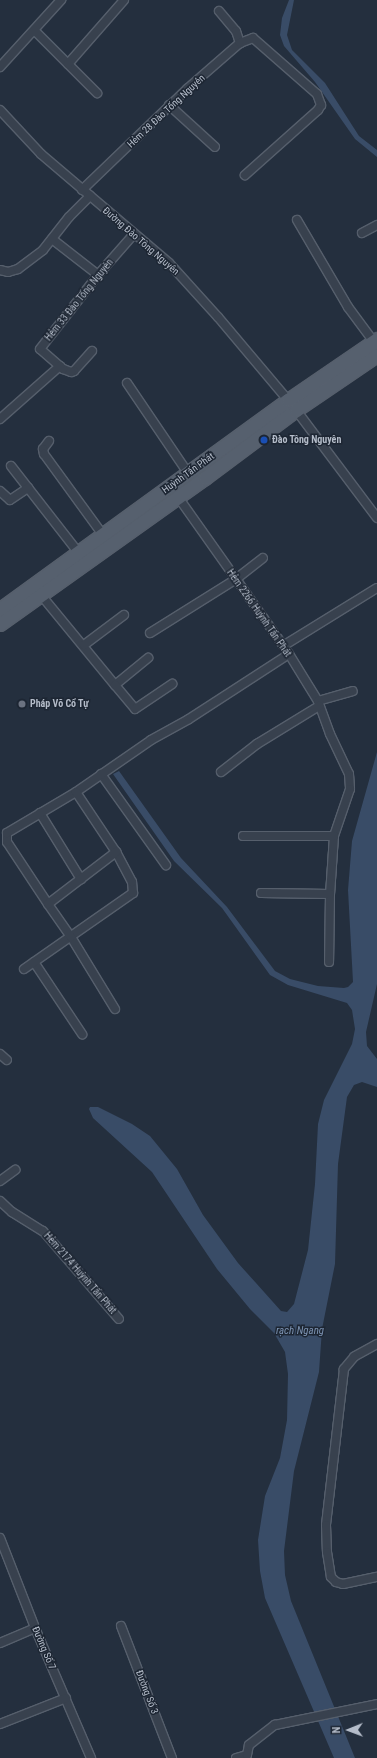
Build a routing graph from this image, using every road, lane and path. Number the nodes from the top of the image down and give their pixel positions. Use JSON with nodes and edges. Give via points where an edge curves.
{"nodes":[{"id":1,"x":61,"y":0,"type":"edge"},
{"id":2,"x":124,"y":0,"type":"edge"},
{"id":3,"x":219,"y":11,"type":"dead end"},
{"id":4,"x":35,"y":30,"type":"junction"},
{"id":5,"x":240,"y":44,"type":"junction"},
{"id":6,"x":68,"y":64,"type":"junction"},
{"id":7,"x":0,"y":67,"type":"edge"},
{"id":8,"x":97,"y":93,"type":"dead end"},
{"id":9,"x":170,"y":106,"type":"junction"},
{"id":10,"x":0,"y":110,"type":"edge"},
{"id":11,"x":215,"y":147,"type":"dead end"},
{"id":12,"x":245,"y":175,"type":"dead end"},
{"id":13,"x":82,"y":190,"type":"junction"},
{"id":14,"x":90,"y":196,"type":"junction"},
{"id":15,"x":297,"y":220,"type":"dead end"},
{"id":16,"x":377,"y":225,"type":"edge"},
{"id":17,"x":362,"y":233,"type":"dead end"},
{"id":18,"x":134,"y":234,"type":"junction"},
{"id":19,"x":52,"y":238,"type":"junction"},
{"id":20,"x":0,"y":270,"type":"edge"},
{"id":21,"x":98,"y":275,"type":"junction"},
{"id":22,"x":375,"y":340,"type":"edge"},
{"id":23,"x":92,"y":351,"type":"dead end"},
{"id":24,"x":377,"y":355,"type":"edge"},
{"id":25,"x":60,"y":366,"type":"junction"},
{"id":26,"x":127,"y":383,"type":"dead end"},
{"id":27,"x":288,"y":400,"type":"junction"},
{"id":28,"x":296,"y":410,"type":"junction"},
{"id":29,"x":0,"y":419,"type":"edge"},
{"id":30,"x":49,"y":441,"type":"dead end"},
{"id":31,"x":11,"y":466,"type":"dead end"},
{"id":32,"x":188,"y":473,"type":"junction"},
{"id":33,"x":28,"y":488,"type":"junction"},
{"id":34,"x":0,"y":491,"type":"edge"},
{"id":35,"x":178,"y":497,"type":"junction"},
{"id":36,"x":377,"y":518,"type":"edge"},
{"id":37,"x":103,"y":535,"type":"junction"},
{"id":38,"x":78,"y":552,"type":"junction"},
{"id":39,"x":263,"y":558,"type":"dead end"},
{"id":40,"x":236,"y":579,"type":"junction"},
{"id":41,"x":377,"y":588,"type":"edge"},
{"id":42,"x":42,"y":595,"type":"junction"},
{"id":43,"x":0,"y":609,"type":"edge"},
{"id":44,"x":124,"y":615,"type":"dead end"},
{"id":45,"x":0,"y":624,"type":"edge"},
{"id":46,"x":150,"y":633,"type":"dead end"},
{"id":47,"x":84,"y":644,"type":"junction"},
{"id":48,"x":283,"y":646,"type":"junction"},
{"id":49,"x":289,"y":654,"type":"junction"},
{"id":50,"x":148,"y":658,"type":"dead end"},
{"id":51,"x":172,"y":684,"type":"dead end"},
{"id":52,"x":115,"y":685,"type":"junction"},
{"id":53,"x":353,"y":691,"type":"dead end"},
{"id":54,"x":318,"y":704,"type":"junction"},
{"id":55,"x":221,"y":772,"type":"dead end"},
{"id":56,"x":101,"y":774,"type":"junction"},
{"id":57,"x":76,"y":792,"type":"junction"},
{"id":58,"x":40,"y":813,"type":"junction"},
{"id":59,"x":243,"y":836,"type":"dead end"},
{"id":60,"x":334,"y":836,"type":"junction"},
{"id":61,"x":116,"y":852,"type":"junction"},
{"id":62,"x":166,"y":866,"type":"dead end"},
{"id":63,"x":81,"y":879,"type":"junction"},
{"id":64,"x":261,"y":893,"type":"dead end"},
{"id":65,"x":330,"y":894,"type":"junction"},
{"id":66,"x":48,"y":904,"type":"junction"},
{"id":67,"x":71,"y":937,"type":"junction"},
{"id":68,"x":34,"y":962,"type":"junction"},
{"id":69,"x":329,"y":962,"type":"dead end"},
{"id":70,"x":24,"y":969,"type":"dead end"},
{"id":71,"x":114,"y":1009,"type":"dead end"},
{"id":72,"x":82,"y":1034,"type":"dead end"},
{"id":73,"x":0,"y":1054,"type":"edge"},
{"id":74,"x":7,"y":1060,"type":"dead end"},
{"id":75,"x":15,"y":1170,"type":"dead end"},
{"id":76,"x":0,"y":1181,"type":"edge"},
{"id":77,"x":0,"y":1201,"type":"edge"},
{"id":78,"x":119,"y":1319,"type":"dead end"},
{"id":79,"x":377,"y":1344,"type":"edge"},
{"id":80,"x":0,"y":1538,"type":"edge"},
{"id":81,"x":377,"y":1577,"type":"edge"},
{"id":82,"x":121,"y":1626,"type":"dead end"},
{"id":83,"x":35,"y":1628,"type":"junction"},
{"id":84,"x":0,"y":1643,"type":"edge"},
{"id":85,"x":66,"y":1698,"type":"junction"},
{"id":86,"x":377,"y":1704,"type":"edge"},
{"id":87,"x":0,"y":1724,"type":"edge"},
{"id":88,"x":90,"y":1758,"type":"edge"},
{"id":89,"x":170,"y":1758,"type":"edge"},
{"id":90,"x":236,"y":1758,"type":"edge"}],
"edges":[{"from":1,"to":4,"type":"street"},
{"from":2,"to":6,"type":"street"},
{"from":3,"to":5,"type":"street","via":[[236,31]]},
{"from":4,"to":6,"type":"street"},
{"from":4,"to":7,"type":"street"},
{"from":5,"to":9,"type":"street","name":"Hẻm 28 Đào Tống Nguyên"},
{"from":5,"to":12,"type":"street","name":"Hẻm 28 Đào Tống Nguyên","via":[[253,38],[317,94],[321,105]]},
{"from":6,"to":8,"type":"street"},
{"from":9,"to":11,"type":"street"},
{"from":9,"to":13,"type":"street","name":"Hẻm 28 Đào Tống Nguyên"},
{"from":10,"to":13,"type":"street","name":"Đường Đào Tông Nguyên","via":[[41,154]]},
{"from":13,"to":14,"type":"street","name":"Đường Đào Tông Nguyên"},
{"from":14,"to":18,"type":"street","name":"Đường Đào Tông Nguyên"},
{"from":14,"to":19,"type":"street"},
{"from":15,"to":22,"type":"street","via":[[348,307]]},
{"from":16,"to":17,"type":"street"},
{"from":18,"to":21,"type":"street","name":"Hẻm 33 Đào Tống Nguyên"},
{"from":18,"to":27,"type":"street","name":"Đường Đào Tông Nguyên","via":[[169,263],[197,293]]},
{"from":19,"to":20,"type":"street","via":[[43,250],[18,269],[8,272]]},
{"from":19,"to":21,"type":"street"},
{"from":21,"to":25,"type":"street","name":"Hẻm 33 Đào Tống Nguyên","via":[[40,349]]},
{"from":22,"to":27,"type":"main road","name":"Huỳnh Tấn Phát"},
{"from":23,"to":25,"type":"street","via":[[74,372]]},
{"from":24,"to":28,"type":"main road","name":"Huỳnh Tấn Phát"},
{"from":25,"to":29,"type":"street"},
{"from":26,"to":32,"type":"street"},
{"from":27,"to":28,"type":"main road"},
{"from":27,"to":32,"type":"main road","name":"Huỳnh Tấn Phát"},
{"from":28,"to":35,"type":"main road","name":"Huỳnh Tấn Phát"},
{"from":28,"to":36,"type":"street"},
{"from":30,"to":37,"type":"street","via":[[43,449],[44,454]]},
{"from":31,"to":33,"type":"street"},
{"from":32,"to":37,"type":"main road","name":"Huỳnh Tấn Phát"},
{"from":33,"to":34,"type":"street","via":[[13,499],[8,499]]},
{"from":33,"to":38,"type":"street"},
{"from":35,"to":40,"type":"street","name":"Hẻm 2266 Huỳnh Tấn Phát"},
{"from":35,"to":42,"type":"main road","name":"Huỳnh Tấn Phát"},
{"from":37,"to":38,"type":"main road","name":"Huỳnh Tấn Phát"},
{"from":38,"to":43,"type":"main road","name":"Huỳnh Tấn Phát"},
{"from":39,"to":40,"type":"street"},
{"from":40,"to":46,"type":"street"},
{"from":40,"to":48,"type":"street","name":"Hẻm 2266 Huỳnh Tấn Phát"},
{"from":41,"to":48,"type":"street"},
{"from":42,"to":45,"type":"main road","name":"Huỳnh Tấn Phát"},
{"from":42,"to":47,"type":"street"},
{"from":44,"to":47,"type":"street"},
{"from":47,"to":52,"type":"street"},
{"from":48,"to":49,"type":"street","name":"Hẻm 2266 Huỳnh Tấn Phát"},
{"from":49,"to":54,"type":"street","name":"Hẻm 2266 Huỳnh Tấn Phát"},
{"from":49,"to":56,"type":"street"},
{"from":50,"to":52,"type":"street"},
{"from":51,"to":52,"type":"street","via":[[136,709]]},
{"from":53,"to":54,"type":"street"},
{"from":54,"to":55,"type":"street","via":[[257,744]]},
{"from":54,"to":60,"type":"street","name":"Hẻm 2266 Huỳnh Tấn Phát","via":[[351,784]]},
{"from":56,"to":57,"type":"street"},
{"from":56,"to":62,"type":"street"},
{"from":57,"to":58,"type":"street"},
{"from":57,"to":61,"type":"street"},
{"from":58,"to":63,"type":"street"},
{"from":58,"to":66,"type":"street","via":[[7,833],[6,838]]},
{"from":59,"to":60,"type":"street"},
{"from":60,"to":65,"type":"street","name":"Hẻm 2266 Huỳnh Tấn Phát"},
{"from":61,"to":63,"type":"street"},
{"from":61,"to":67,"type":"street","via":[[132,882],[133,893]]},
{"from":63,"to":66,"type":"street"},
{"from":64,"to":65,"type":"street"},
{"from":65,"to":69,"type":"street","name":"Hẻm 2266 Huỳnh Tấn Phát"},
{"from":66,"to":67,"type":"street"},
{"from":67,"to":68,"type":"street"},
{"from":67,"to":71,"type":"street"},
{"from":68,"to":70,"type":"street"},
{"from":68,"to":72,"type":"street"},
{"from":73,"to":74,"type":"street"},
{"from":75,"to":76,"type":"street"},
{"from":77,"to":78,"type":"street","name":"Hẻm 2174 Huỳnh Tấn Phát","via":[[12,1212],[44,1231]]},
{"from":79,"to":81,"type":"street","via":[[354,1357],[344,1369],[326,1524],[331,1577],[343,1584]]},
{"from":80,"to":83,"type":"street","name":"Đường Số 7"},
{"from":82,"to":89,"type":"street","name":"Đường Số 3"},
{"from":83,"to":84,"type":"street"},
{"from":83,"to":85,"type":"street","name":"Đường Số 7"},
{"from":85,"to":87,"type":"street"},
{"from":85,"to":88,"type":"street","name":"Đường Số 7"},
{"from":86,"to":90,"type":"street","via":[[275,1725],[249,1745],[247,1755]]}]}
